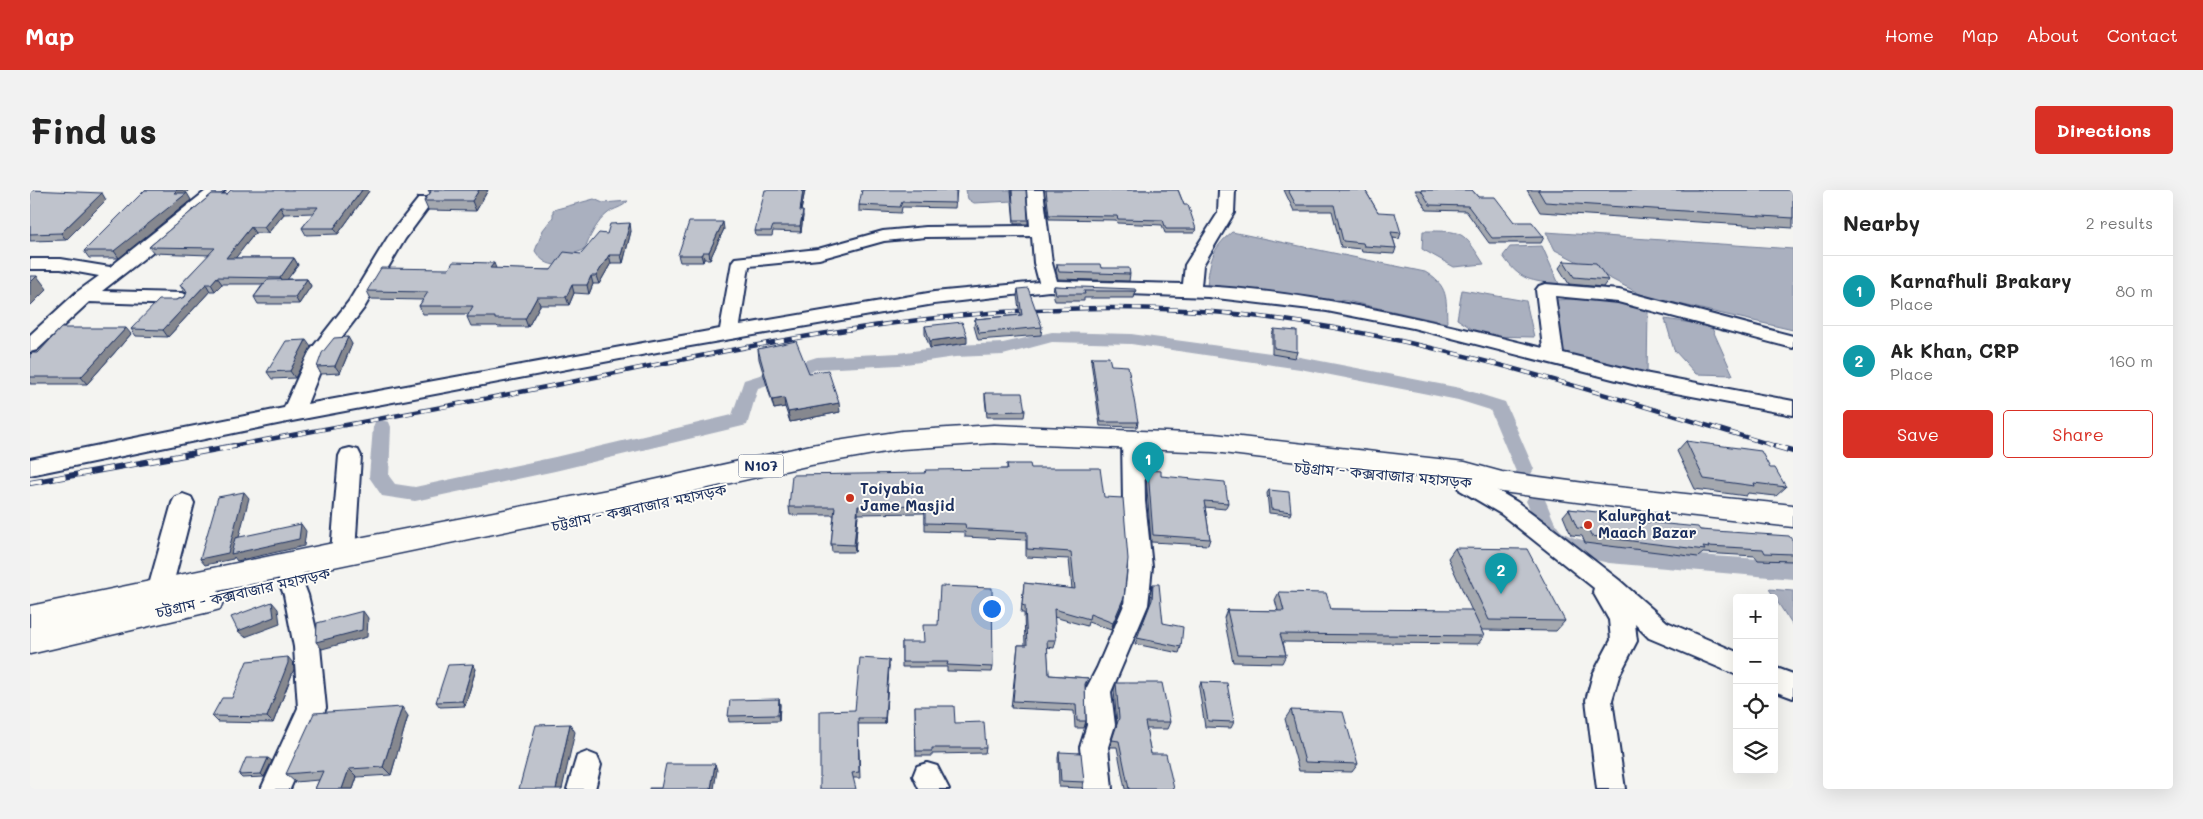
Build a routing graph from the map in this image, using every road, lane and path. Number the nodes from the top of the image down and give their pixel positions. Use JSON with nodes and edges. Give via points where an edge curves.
{"nodes":[{"id":1,"x":216,"y":190,"type":"edge"},
{"id":2,"x":1035,"y":190,"type":"edge"},
{"id":3,"x":1228,"y":190,"type":"edge"},
{"id":4,"x":425,"y":201,"type":"edge"},
{"id":5,"x":1039,"y":231,"type":"junction"},
{"id":6,"x":30,"y":264,"type":"edge"},
{"id":7,"x":113,"y":273,"type":"junction"},
{"id":8,"x":1049,"y":286,"type":"junction"},
{"id":9,"x":1191,"y":290,"type":"junction"},
{"id":10,"x":84,"y":296,"type":"junction"},
{"id":11,"x":181,"y":299,"type":"edge"},
{"id":12,"x":729,"y":334,"type":"junction"},
{"id":13,"x":1793,"y":342,"type":"edge"},
{"id":14,"x":30,"y":346,"type":"edge"},
{"id":15,"x":1554,"y":357,"type":"junction"},
{"id":16,"x":1793,"y":408,"type":"edge"},
{"id":17,"x":292,"y":414,"type":"junction"},
{"id":18,"x":1133,"y":448,"type":"junction"},
{"id":19,"x":350,"y":456,"type":"dead end"},
{"id":20,"x":30,"y":467,"type":"edge"},
{"id":21,"x":1466,"y":478,"type":"junction"},
{"id":22,"x":183,"y":503,"type":"dead end"},
{"id":23,"x":1793,"y":516,"type":"edge"},
{"id":24,"x":343,"y":552,"type":"junction"},
{"id":25,"x":291,"y":572,"type":"junction"},
{"id":26,"x":1595,"y":576,"type":"junction"},
{"id":27,"x":159,"y":592,"type":"junction"},
{"id":28,"x":30,"y":619,"type":"edge"},
{"id":29,"x":30,"y":641,"type":"edge"},
{"id":30,"x":1733,"y":662,"type":"edge"},
{"id":31,"x":1778,"y":680,"type":"edge"},
{"id":32,"x":1793,"y":686,"type":"edge"},
{"id":33,"x":275,"y":789,"type":"edge"},
{"id":34,"x":1098,"y":789,"type":"edge"},
{"id":35,"x":1611,"y":789,"type":"edge"}],
"edges":[{"from":1,"to":7,"type":"street"},
{"from":2,"to":5,"type":"street"},
{"from":3,"to":9,"type":"street","via":[[1226,214],[1194,265]]},
{"from":4,"to":17,"type":"street","via":[[357,304],[316,357]]},
{"from":5,"to":8,"type":"street"},
{"from":5,"to":12,"type":"street","via":[[926,232],[883,236],[819,254],[741,262]]},
{"from":6,"to":7,"type":"street","via":[[62,264]]},
{"from":7,"to":10,"type":"street"},
{"from":8,"to":9,"type":"street"},
{"from":8,"to":12,"type":"street","via":[[934,298]]},
{"from":9,"to":15,"type":"street","via":[[1260,296],[1365,312]]},
{"from":10,"to":11,"type":"street"},
{"from":10,"to":14,"type":"street"},
{"from":12,"to":17,"type":"street"},
{"from":13,"to":15,"type":"street","via":[[1619,296],[1545,290]]},
{"from":15,"to":16,"type":"street","via":[[1644,380]]},
{"from":17,"to":20,"type":"street"},
{"from":18,"to":21,"type":"highway","name":"চট্টগ্রাম - কক্সবাজার মহাসড়ক","number":"N107","via":[[1186,457],[1402,476]]},
{"from":18,"to":24,"type":"highway","name":"চট্টগ্রাম - কক্সবাজার মহাসড়ক","number":"N107","via":[[994,434],[902,440],[853,447],[618,498]]},
{"from":18,"to":25,"type":"highway","name":"চট্টগ্রাম - কক্সবাজার মহাসড়ক","number":"N107","via":[[905,457]]},
{"from":18,"to":34,"type":"street","via":[[1140,567],[1136,605],[1098,691],[1101,725],[1094,747]]},
{"from":19,"to":24,"type":"street"},
{"from":21,"to":23,"type":"highway","name":"চট্টগ্রাম - কক্সবাজার মহাসড়ক","number":"N107"},
{"from":21,"to":26,"type":"street"},
{"from":22,"to":27,"type":"street"},
{"from":24,"to":25,"type":"highway","name":"চট্টগ্রাম - কক্সবাজার মহাসড়ক","number":"N107"},
{"from":25,"to":27,"type":"highway","name":"চট্টগ্রাম - কক্সবাজার মহাসড়ক","number":"N107"},
{"from":25,"to":29,"type":"highway","name":"চট্টগ্রাম - কক্সবাজার মহাসড়ক","number":"N107"},
{"from":25,"to":33,"type":"street","via":[[307,648],[312,708]]},
{"from":26,"to":30,"type":"street","via":[[1658,630]]},
{"from":26,"to":35,"type":"street","via":[[1621,618],[1624,641],[1606,674],[1599,700]]},
{"from":27,"to":28,"type":"highway","name":"চট্টগ্রাম - কক্সবাজার মহাসড়ক","number":"N107"},
{"from":31,"to":32,"type":"street"}]}
